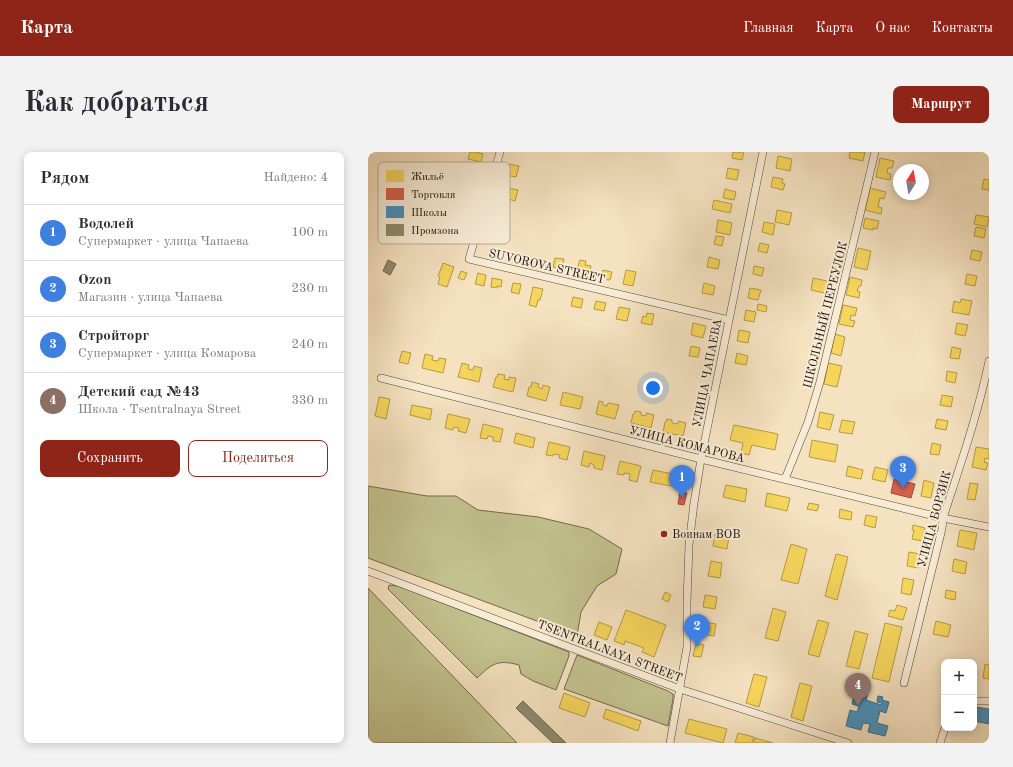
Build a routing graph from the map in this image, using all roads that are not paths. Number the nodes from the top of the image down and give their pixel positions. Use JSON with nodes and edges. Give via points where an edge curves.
{"nodes":[{"id":1,"x":500,"y":152,"type":"edge"},
{"id":2,"x":763,"y":152,"type":"edge"},
{"id":3,"x":875,"y":152,"type":"edge"},
{"id":4,"x":497,"y":162,"type":"edge"},
{"id":5,"x":473,"y":244,"type":"edge"},
{"id":6,"x":729,"y":320,"type":"junction"},
{"id":7,"x":989,"y":361,"type":"edge"},
{"id":8,"x":381,"y":378,"type":"dead end"},
{"id":9,"x":702,"y":459,"type":"junction"},
{"id":10,"x":785,"y":480,"type":"junction"},
{"id":11,"x":943,"y":518,"type":"junction"},
{"id":12,"x":989,"y":528,"type":"edge"},
{"id":13,"x":368,"y":571,"type":"edge"},
{"id":14,"x":904,"y":683,"type":"dead end"},
{"id":15,"x":680,"y":689,"type":"junction"},
{"id":16,"x":977,"y":701,"type":"edge"},
{"id":17,"x":989,"y":701,"type":"edge"},
{"id":18,"x":944,"y":731,"type":"edge"},
{"id":19,"x":670,"y":743,"type":"edge"},
{"id":20,"x":848,"y":743,"type":"edge"},
{"id":21,"x":940,"y":743,"type":"edge"}],
"edges":[{"from":1,"to":4,"type":"street","name":"SUVOROVA STREET"},
{"from":2,"to":6,"type":"street","name":"УЛИЦА ЧАПАЕВА"},
{"from":3,"to":10,"type":"street","name":"ШКОЛЬНЫЙ ПЕРЕУЛОК","via":[[818,389]]},
{"from":5,"to":6,"type":"street","name":"SUVOROVA STREET","via":[[468,260]]},
{"from":6,"to":9,"type":"street","name":"УЛИЦА ЧАПАЕВА"},
{"from":7,"to":11,"type":"street","name":"УЛИЦА БОРЗИК","via":[[972,427]]},
{"from":8,"to":9,"type":"street","name":"УЛИЦА КОМАРОВА"},
{"from":9,"to":10,"type":"street","name":"УЛИЦА КОМАРОВА"},
{"from":9,"to":15,"type":"street","name":"УЛИЦА ЧАПАЕВА","via":[[689,545],[687,646]]},
{"from":10,"to":11,"type":"street","name":"УЛИЦА КОМАРОВА"},
{"from":11,"to":12,"type":"street","name":"УЛИЦА КОМАРОВА"},
{"from":11,"to":14,"type":"street","name":"УЛИЦА БОРЗИК"},
{"from":13,"to":15,"type":"street","name":"TSENTRALNAYA STREET"},
{"from":15,"to":19,"type":"street","name":"УЛИЦА ЧАПАЕВА"},
{"from":15,"to":20,"type":"street","name":"TSENTRALNAYA STREET"},
{"from":16,"to":17,"type":"street"},
{"from":18,"to":21,"type":"street"}]}
